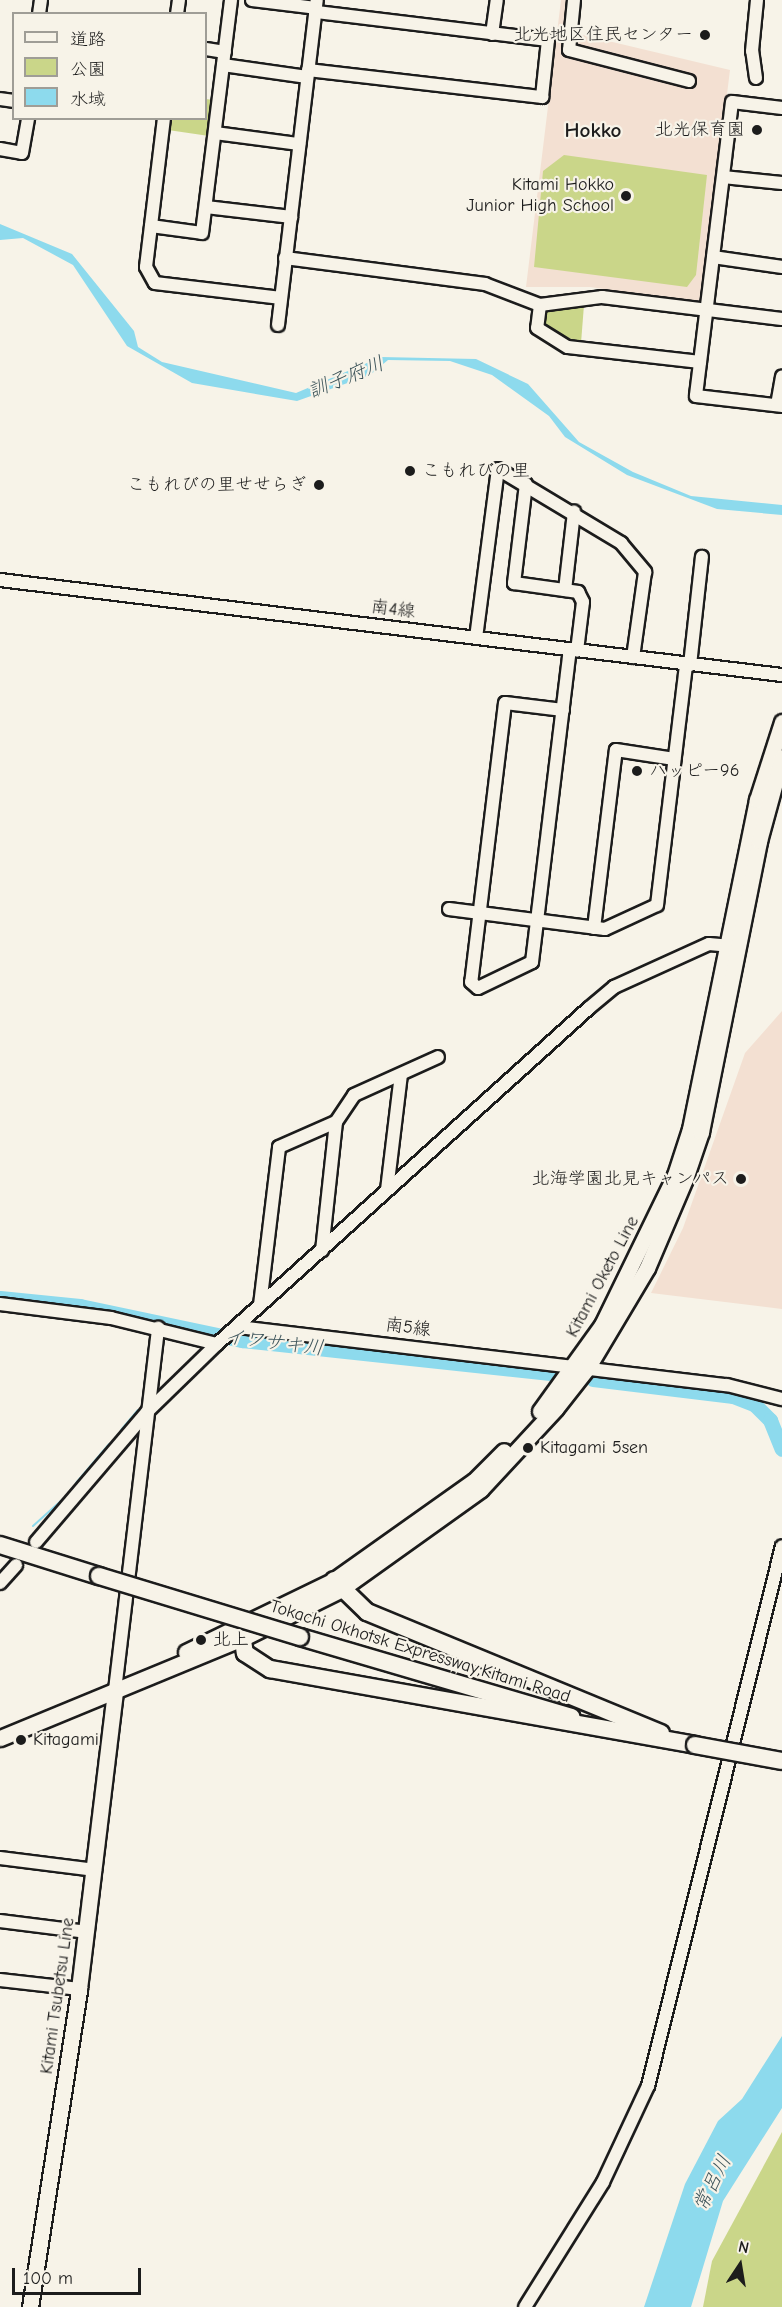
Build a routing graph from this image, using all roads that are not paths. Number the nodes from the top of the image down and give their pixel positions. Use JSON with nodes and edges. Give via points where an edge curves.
{"nodes":[{"id":1,"x":231,"y":0,"type":"edge"},
{"id":2,"x":252,"y":0,"type":"edge"},
{"id":3,"x":497,"y":0,"type":"edge"},
{"id":4,"x":574,"y":0,"type":"edge"},
{"id":5,"x":757,"y":0,"type":"edge"},
{"id":6,"x":316,"y":7,"type":"edge"},
{"id":7,"x":492,"y":34,"type":"junction"},
{"id":8,"x":207,"y":49,"type":"edge"},
{"id":9,"x":225,"y":52,"type":"junction"},
{"id":10,"x":223,"y":65,"type":"junction"},
{"id":11,"x":308,"y":74,"type":"junction"},
{"id":12,"x":756,"y":78,"type":"dead end"},
{"id":13,"x":689,"y":81,"type":"dead end"},
{"id":14,"x":782,"y":108,"type":"edge"},
{"id":15,"x":28,"y":120,"type":"edge"},
{"id":16,"x":164,"y":120,"type":"edge"},
{"id":17,"x":215,"y":133,"type":"junction"},
{"id":18,"x":299,"y":144,"type":"junction"},
{"id":19,"x":0,"y":149,"type":"edge"},
{"id":20,"x":723,"y":177,"type":"junction"},
{"id":21,"x":782,"y":183,"type":"edge"},
{"id":22,"x":206,"y":207,"type":"junction"},
{"id":23,"x":291,"y":217,"type":"junction"},
{"id":24,"x":151,"y":226,"type":"junction"},
{"id":25,"x":713,"y":257,"type":"junction"},
{"id":26,"x":285,"y":258,"type":"junction"},
{"id":27,"x":782,"y":263,"type":"edge"},
{"id":28,"x":281,"y":298,"type":"junction"},
{"id":29,"x":540,"y":305,"type":"junction"},
{"id":30,"x":706,"y":308,"type":"junction"},
{"id":31,"x":782,"y":319,"type":"edge"},
{"id":32,"x":278,"y":325,"type":"dead end"},
{"id":33,"x":700,"y":362,"type":"junction"},
{"id":34,"x":782,"y":376,"type":"edge"},
{"id":35,"x":780,"y":406,"type":"edge"},
{"id":36,"x":526,"y":484,"type":"junction"},
{"id":37,"x":574,"y":512,"type":"junction"},
{"id":38,"x":702,"y":557,"type":"dead end"},
{"id":39,"x":0,"y":580,"type":"edge"},
{"id":40,"x":565,"y":590,"type":"junction"},
{"id":41,"x":476,"y":638,"type":"junction"},
{"id":42,"x":574,"y":650,"type":"junction"},
{"id":43,"x":633,"y":657,"type":"junction"},
{"id":44,"x":688,"y":664,"type":"junction"},
{"id":45,"x":782,"y":675,"type":"edge"},
{"id":46,"x":563,"y":710,"type":"junction"},
{"id":47,"x":782,"y":722,"type":"edge"},
{"id":48,"x":782,"y":758,"type":"edge"},
{"id":49,"x":674,"y":759,"type":"junction"},
{"id":50,"x":449,"y":909,"type":"dead end"},
{"id":51,"x":479,"y":914,"type":"junction"},
{"id":52,"x":537,"y":921,"type":"junction"},
{"id":53,"x":594,"y":928,"type":"junction"},
{"id":54,"x":733,"y":946,"type":"junction"},
{"id":55,"x":438,"y":1057,"type":"dead end"},
{"id":56,"x":401,"y":1075,"type":"junction"},
{"id":57,"x":336,"y":1122,"type":"junction"},
{"id":58,"x":387,"y":1190,"type":"junction"},
{"id":59,"x":322,"y":1250,"type":"junction"},
{"id":60,"x":0,"y":1304,"type":"edge"},
{"id":61,"x":260,"y":1305,"type":"junction"},
{"id":62,"x":158,"y":1328,"type":"junction"},
{"id":63,"x":226,"y":1336,"type":"junction"},
{"id":64,"x":581,"y":1366,"type":"junction"},
{"id":65,"x":782,"y":1399,"type":"edge"},
{"id":66,"x":147,"y":1412,"type":"junction"},
{"id":67,"x":36,"y":1542,"type":"dead end"},
{"id":68,"x":0,"y":1545,"type":"edge"},
{"id":69,"x":782,"y":1546,"type":"edge"},
{"id":70,"x":0,"y":1550,"type":"edge"},
{"id":71,"x":52,"y":1562,"type":"junction"},
{"id":72,"x":16,"y":1565,"type":"dead end"},
{"id":73,"x":0,"y":1583,"type":"edge"},
{"id":74,"x":337,"y":1585,"type":"junction"},
{"id":75,"x":242,"y":1632,"type":"junction"},
{"id":76,"x":115,"y":1690,"type":"junction"},
{"id":77,"x":0,"y":1738,"type":"edge"},
{"id":78,"x":695,"y":1745,"type":"junction"},
{"id":79,"x":782,"y":1761,"type":"edge"},
{"id":80,"x":0,"y":1858,"type":"edge"},
{"id":81,"x":95,"y":1870,"type":"junction"},
{"id":82,"x":0,"y":1921,"type":"edge"},
{"id":83,"x":87,"y":1932,"type":"junction"},
{"id":84,"x":0,"y":1980,"type":"edge"},
{"id":85,"x":79,"y":1989,"type":"junction"},
{"id":86,"x":30,"y":2307,"type":"edge"},
{"id":87,"x":525,"y":2307,"type":"edge"}],
"edges":[{"from":1,"to":9,"type":"street"},
{"from":2,"to":6,"type":"street"},
{"from":3,"to":7,"type":"street"},
{"from":4,"to":13,"type":"street","via":[[569,50]]},
{"from":5,"to":12,"type":"street","via":[[752,51]]},
{"from":6,"to":7,"type":"street"},
{"from":6,"to":11,"type":"street"},
{"from":7,"to":11,"type":"street","via":[[548,40],[542,98]]},
{"from":8,"to":9,"type":"street"},
{"from":9,"to":10,"type":"street"},
{"from":10,"to":11,"type":"street"},
{"from":10,"to":17,"type":"street"},
{"from":11,"to":18,"type":"street"},
{"from":14,"to":20,"type":"street","via":[[732,102]]},
{"from":15,"to":19,"type":"street","via":[[22,153]]},
{"from":16,"to":24,"type":"street"},
{"from":17,"to":18,"type":"street"},
{"from":17,"to":22,"type":"street"},
{"from":18,"to":23,"type":"street"},
{"from":20,"to":21,"type":"street"},
{"from":20,"to":25,"type":"street"},
{"from":22,"to":23,"type":"street"},
{"from":22,"to":24,"type":"street","via":[[202,232]]},
{"from":23,"to":26,"type":"street"},
{"from":24,"to":28,"type":"street","via":[[146,267],[155,283]]},
{"from":25,"to":27,"type":"street"},
{"from":25,"to":30,"type":"street"},
{"from":26,"to":28,"type":"street"},
{"from":26,"to":29,"type":"street","via":[[485,284]]},
{"from":28,"to":32,"type":"street"},
{"from":29,"to":30,"type":"street","via":[[602,297]]},
{"from":29,"to":33,"type":"street","via":[[537,328],[568,346]]},
{"from":30,"to":31,"type":"street"},
{"from":30,"to":33,"type":"street"},
{"from":33,"to":35,"type":"street","via":[[696,396]]},
{"from":34,"to":35,"type":"street"},
{"from":36,"to":37,"type":"street"},
{"from":36,"to":40,"type":"street","via":[[514,583]]},
{"from":36,"to":41,"type":"street","via":[[498,469]]},
{"from":37,"to":40,"type":"street"},
{"from":37,"to":43,"type":"street","via":[[621,543],[645,572]]},
{"from":38,"to":44,"type":"street"},
{"from":39,"to":41,"type":"street","name":"南4線"},
{"from":40,"to":42,"type":"street","via":[[578,592],[584,602]]},
{"from":41,"to":42,"type":"street","name":"南4線"},
{"from":42,"to":43,"type":"street","name":"南4線"},
{"from":42,"to":46,"type":"street"},
{"from":43,"to":44,"type":"street","name":"南4線"},
{"from":44,"to":45,"type":"street","name":"南4線"},
{"from":44,"to":49,"type":"street"},
{"from":46,"to":51,"type":"street","via":[[505,703]]},
{"from":46,"to":52,"type":"street"},
{"from":47,"to":54,"type":"main road","name":"Kitami Oketo Line","via":[[757,800]]},
{"from":48,"to":54,"type":"main road","name":"Kitami Oketo Line"},
{"from":49,"to":53,"type":"street","via":[[657,905],[605,929]]},
{"from":49,"to":53,"type":"street","via":[[616,750]]},
{"from":50,"to":51,"type":"street"},
{"from":51,"to":52,"type":"street"},
{"from":51,"to":52,"type":"street","via":[[471,982],[478,988],[530,965]]},
{"from":52,"to":53,"type":"street"},
{"from":54,"to":58,"type":"street","via":[[709,944],[614,987]]},
{"from":54,"to":64,"type":"main road","name":"Kitami Oketo Line","via":[[690,1130],[675,1175]]},
{"from":55,"to":56,"type":"street"},
{"from":56,"to":57,"type":"street","via":[[354,1095]]},
{"from":56,"to":58,"type":"street"},
{"from":57,"to":59,"type":"street"},
{"from":57,"to":61,"type":"street","via":[[279,1148]]},
{"from":58,"to":59,"type":"street"},
{"from":59,"to":61,"type":"street"},
{"from":60,"to":62,"type":"street","name":"南5線"},
{"from":61,"to":63,"type":"street"},
{"from":62,"to":63,"type":"street","name":"南5線"},
{"from":62,"to":66,"type":"street"},
{"from":63,"to":64,"type":"street","name":"南5線"},
{"from":63,"to":66,"type":"street"},
{"from":64,"to":65,"type":"street","name":"南5線","via":[[727,1385]]},
{"from":64,"to":74,"type":"main road","name":"Kitami Oketo Line","via":[[474,1481]]},
{"from":66,"to":67,"type":"street"},
{"from":66,"to":76,"type":"street"},
{"from":68,"to":71,"type":"highway","name":"Tokachi Okhotsk Expressway;Kitami Road"},
{"from":69,"to":87,"type":"street","via":[[648,2086],[603,2182]]},
{"from":70,"to":71,"type":"highway","name":"Tokachi Okhotsk Expressway;Kitami Road"},
{"from":71,"to":78,"type":"highway","name":"Tokachi Okhotsk Expressway;Kitami Road","bridge":true,"via":[[588,1722]]},
{"from":72,"to":73,"type":"street"},
{"from":74,"to":75,"type":"main road","name":"Kitami Oketo Line"},
{"from":74,"to":78,"type":"highway","via":[[367,1612]]},
{"from":75,"to":76,"type":"main road","name":"Kitami Oketo Line"},
{"from":75,"to":78,"type":"highway","via":[[245,1653],[270,1669]]},
{"from":76,"to":77,"type":"main road","name":"Kitami Oketo Line"},
{"from":76,"to":81,"type":"main road","name":"Kitami Tsubetsu Line"},
{"from":78,"to":79,"type":"highway","name":"Tokachi Okhotsk Expressway;Kitami Road","bridge":true},
{"from":80,"to":81,"type":"street"},
{"from":81,"to":83,"type":"main road","name":"Kitami Tsubetsu Line"},
{"from":82,"to":83,"type":"street"},
{"from":83,"to":85,"type":"main road","name":"Kitami Tsubetsu Line"},
{"from":84,"to":85,"type":"street"},
{"from":85,"to":86,"type":"main road","name":"Kitami Tsubetsu Line"}]}
